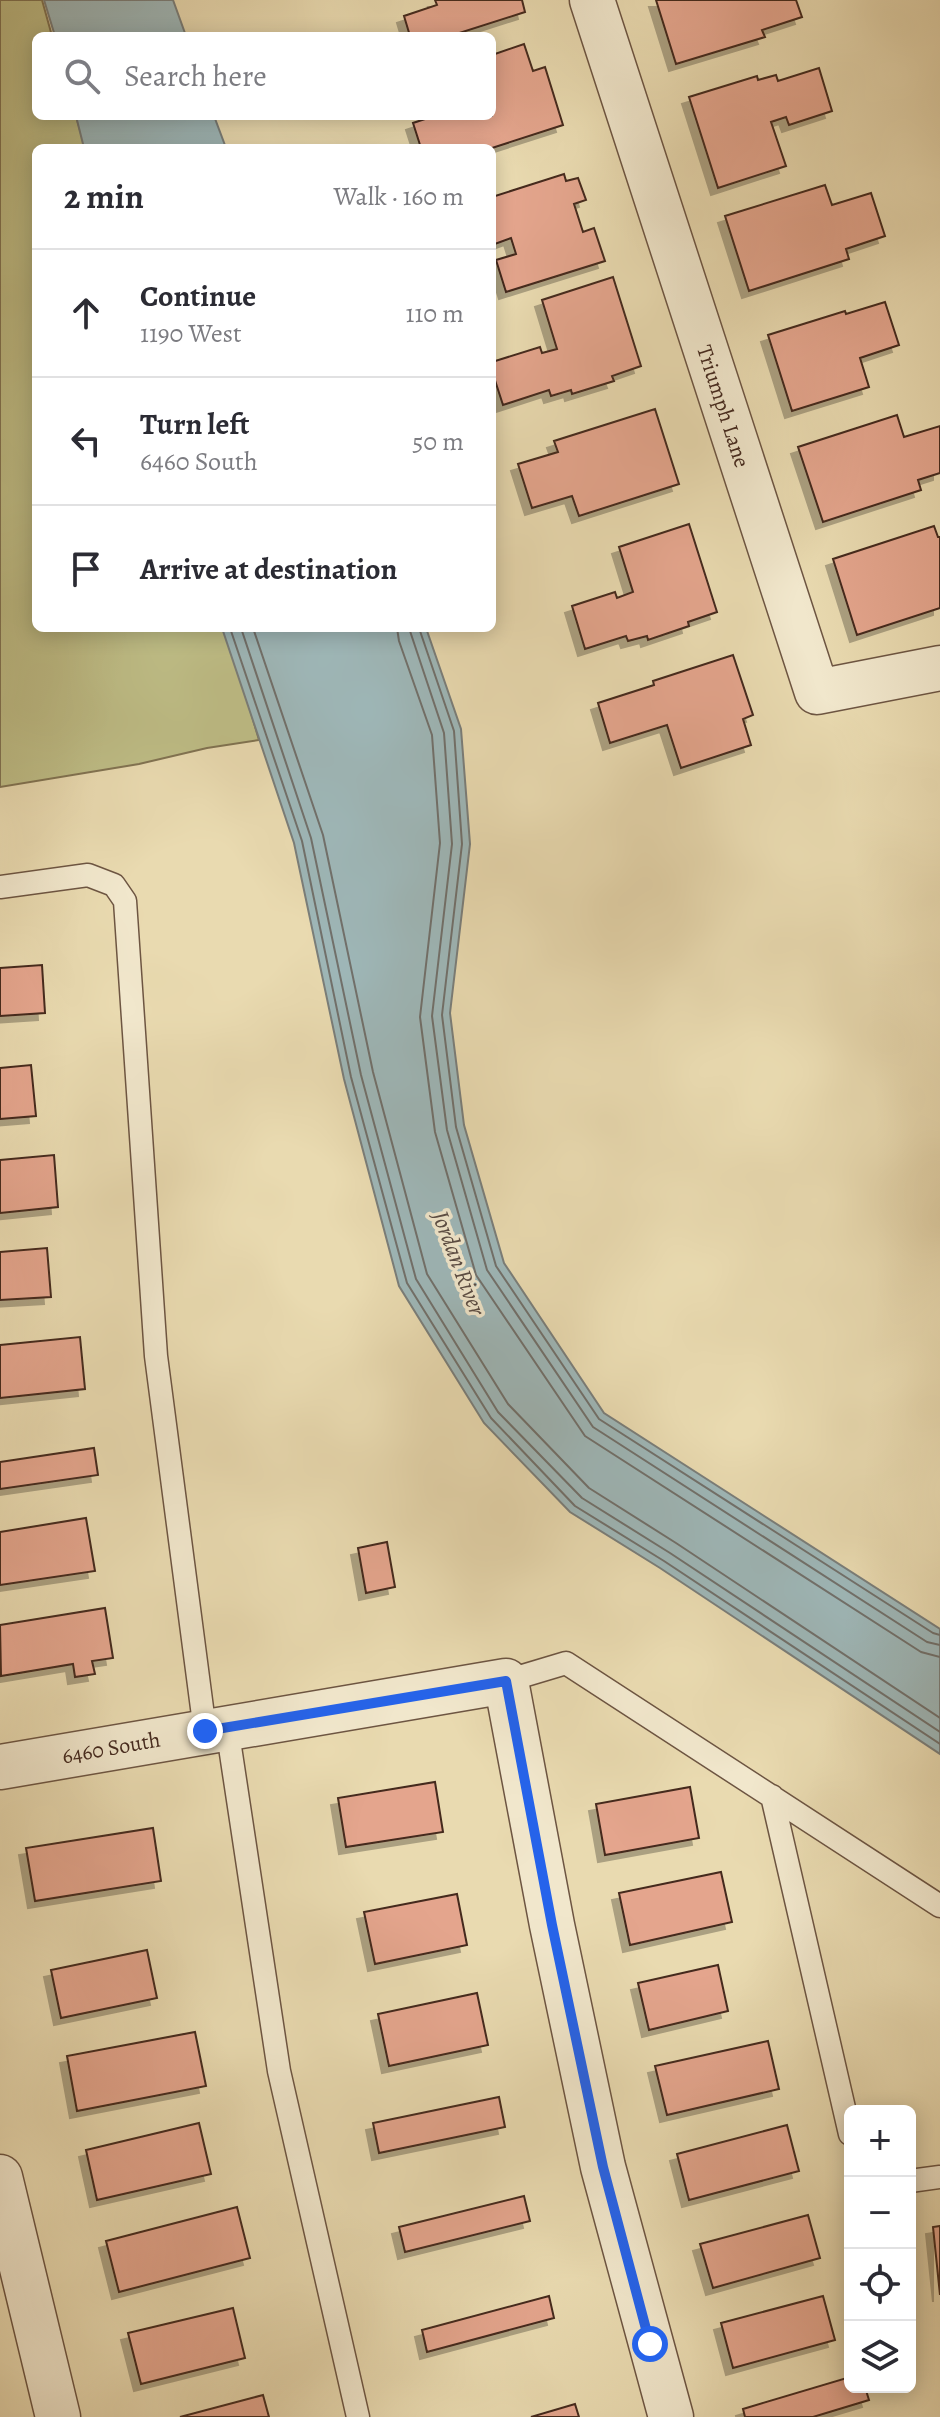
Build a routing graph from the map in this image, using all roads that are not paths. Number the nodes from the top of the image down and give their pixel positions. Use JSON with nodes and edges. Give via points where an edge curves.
{"nodes":[{"id":1,"x":592,"y":0,"type":"edge"},
{"id":2,"x":940,"y":668,"type":"edge"},
{"id":3,"x":0,"y":887,"type":"edge"},
{"id":4,"x":506,"y":1681,"type":"junction"},
{"id":5,"x":216,"y":1729,"type":"junction"},
{"id":6,"x":0,"y":1767,"type":"edge"},
{"id":7,"x":772,"y":1796,"type":"junction"},
{"id":8,"x":940,"y":1906,"type":"edge"},
{"id":9,"x":844,"y":2108,"type":"edge"},
{"id":10,"x":0,"y":2177,"type":"edge"},
{"id":11,"x":940,"y":2177,"type":"edge"},
{"id":12,"x":916,"y":2180,"type":"edge"},
{"id":13,"x":58,"y":2417,"type":"edge"},
{"id":14,"x":358,"y":2417,"type":"edge"},
{"id":15,"x":671,"y":2417,"type":"edge"}],
"edges":[{"from":1,"to":2,"type":"street","name":"Triumph Lane","via":[[817,692]]},
{"from":3,"to":5,"type":"lane","via":[[88,875],[114,885],[125,901],[156,1356]]},
{"from":4,"to":5,"type":"street","name":"6460 South"},
{"from":4,"to":7,"type":"lane","via":[[566,1663]]},
{"from":4,"to":15,"type":"street","via":[[603,2167]]},
{"from":5,"to":6,"type":"street","name":"6460 South"},
{"from":5,"to":14,"type":"lane","via":[[279,2071]]},
{"from":7,"to":8,"type":"lane"},
{"from":7,"to":9,"type":"lane"},
{"from":10,"to":13,"type":"street"},
{"from":11,"to":12,"type":"lane"}]}
